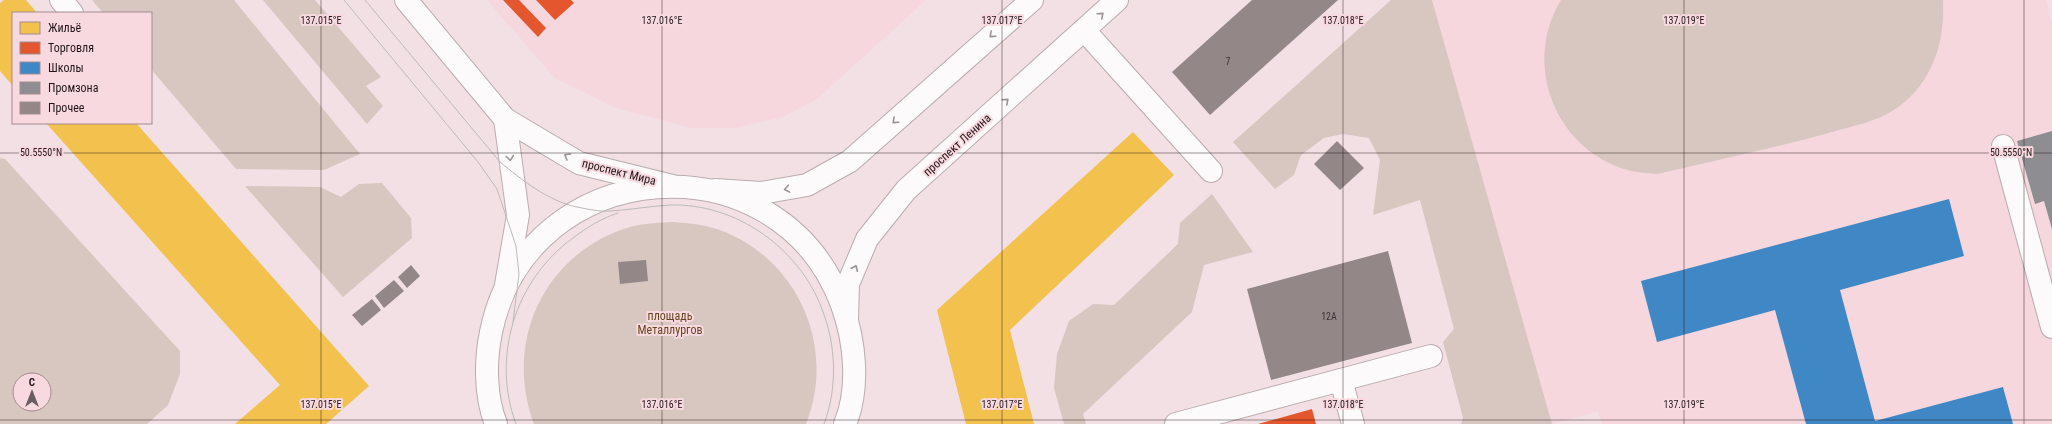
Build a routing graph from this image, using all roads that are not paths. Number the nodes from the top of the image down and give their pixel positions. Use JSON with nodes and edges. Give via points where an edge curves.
{"nodes":[{"id":1,"x":61,"y":0,"type":"edge"},
{"id":2,"x":406,"y":0,"type":"edge"},
{"id":3,"x":1032,"y":0,"type":"edge"},
{"id":4,"x":1117,"y":0,"type":"edge"},
{"id":5,"x":71,"y":12,"type":"edge"},
{"id":6,"x":1084,"y":30,"type":"junction"},
{"id":7,"x":505,"y":119,"type":"junction"},
{"id":8,"x":2003,"y":146,"type":"dead end"},
{"id":9,"x":1211,"y":171,"type":"dead end"},
{"id":10,"x":672,"y":186,"type":"junction"},
{"id":11,"x":706,"y":189,"type":"junction"},
{"id":12,"x":506,"y":285,"type":"junction"},
{"id":13,"x":847,"y":320,"type":"junction"},
{"id":14,"x":2052,"y":328,"type":"edge"},
{"id":15,"x":1432,"y":356,"type":"dead end"},
{"id":16,"x":1340,"y":380,"type":"junction"},
{"id":17,"x":487,"y":384,"type":"junction"},
{"id":18,"x":484,"y":424,"type":"edge"},
{"id":19,"x":496,"y":424,"type":"edge"},
{"id":20,"x":845,"y":424,"type":"edge"},
{"id":21,"x":1176,"y":424,"type":"edge"},
{"id":22,"x":1352,"y":424,"type":"edge"}],
"edges":[{"from":1,"to":5,"type":"main road"},
{"from":2,"to":7,"type":"main road","name":"проспект Мира"},
{"from":3,"to":11,"type":"main road","one_way":true,"via":[[850,161],[807,185],[761,193]]},
{"from":6,"to":4,"type":"main road","name":"проспект Ленина","one_way":true},
{"from":6,"to":9,"type":"main road"},
{"from":13,"to":6,"type":"main road","name":"проспект Ленина","one_way":true,"via":[[848,284],[867,239],[892,206],[906,190]]},
{"from":10,"to":7,"type":"main road","name":"проспект Мира","one_way":true,"via":[[579,163]]},
{"from":7,"to":12,"type":"main road","one_way":true,"via":[[518,215]]},
{"from":8,"to":14,"type":"main road"},
{"from":10,"to":11,"type":"main road"},
{"from":10,"to":12,"type":"main road","via":[[638,188],[606,197],[575,212],[543,237],[525,257]]},
{"from":11,"to":13,"type":"main road","via":[[738,198],[768,214],[795,234],[818,260],[835,288]]},
{"from":12,"to":17,"type":"main road","via":[[494,317],[487,350]]},
{"from":13,"to":20,"type":"main road","via":[[853,354],[853,387]]},
{"from":15,"to":16,"type":"main road"},
{"from":16,"to":21,"type":"main road"},
{"from":16,"to":22,"type":"main road"},
{"from":17,"to":18,"type":"main road"},
{"from":17,"to":19,"type":"main road"}]}
